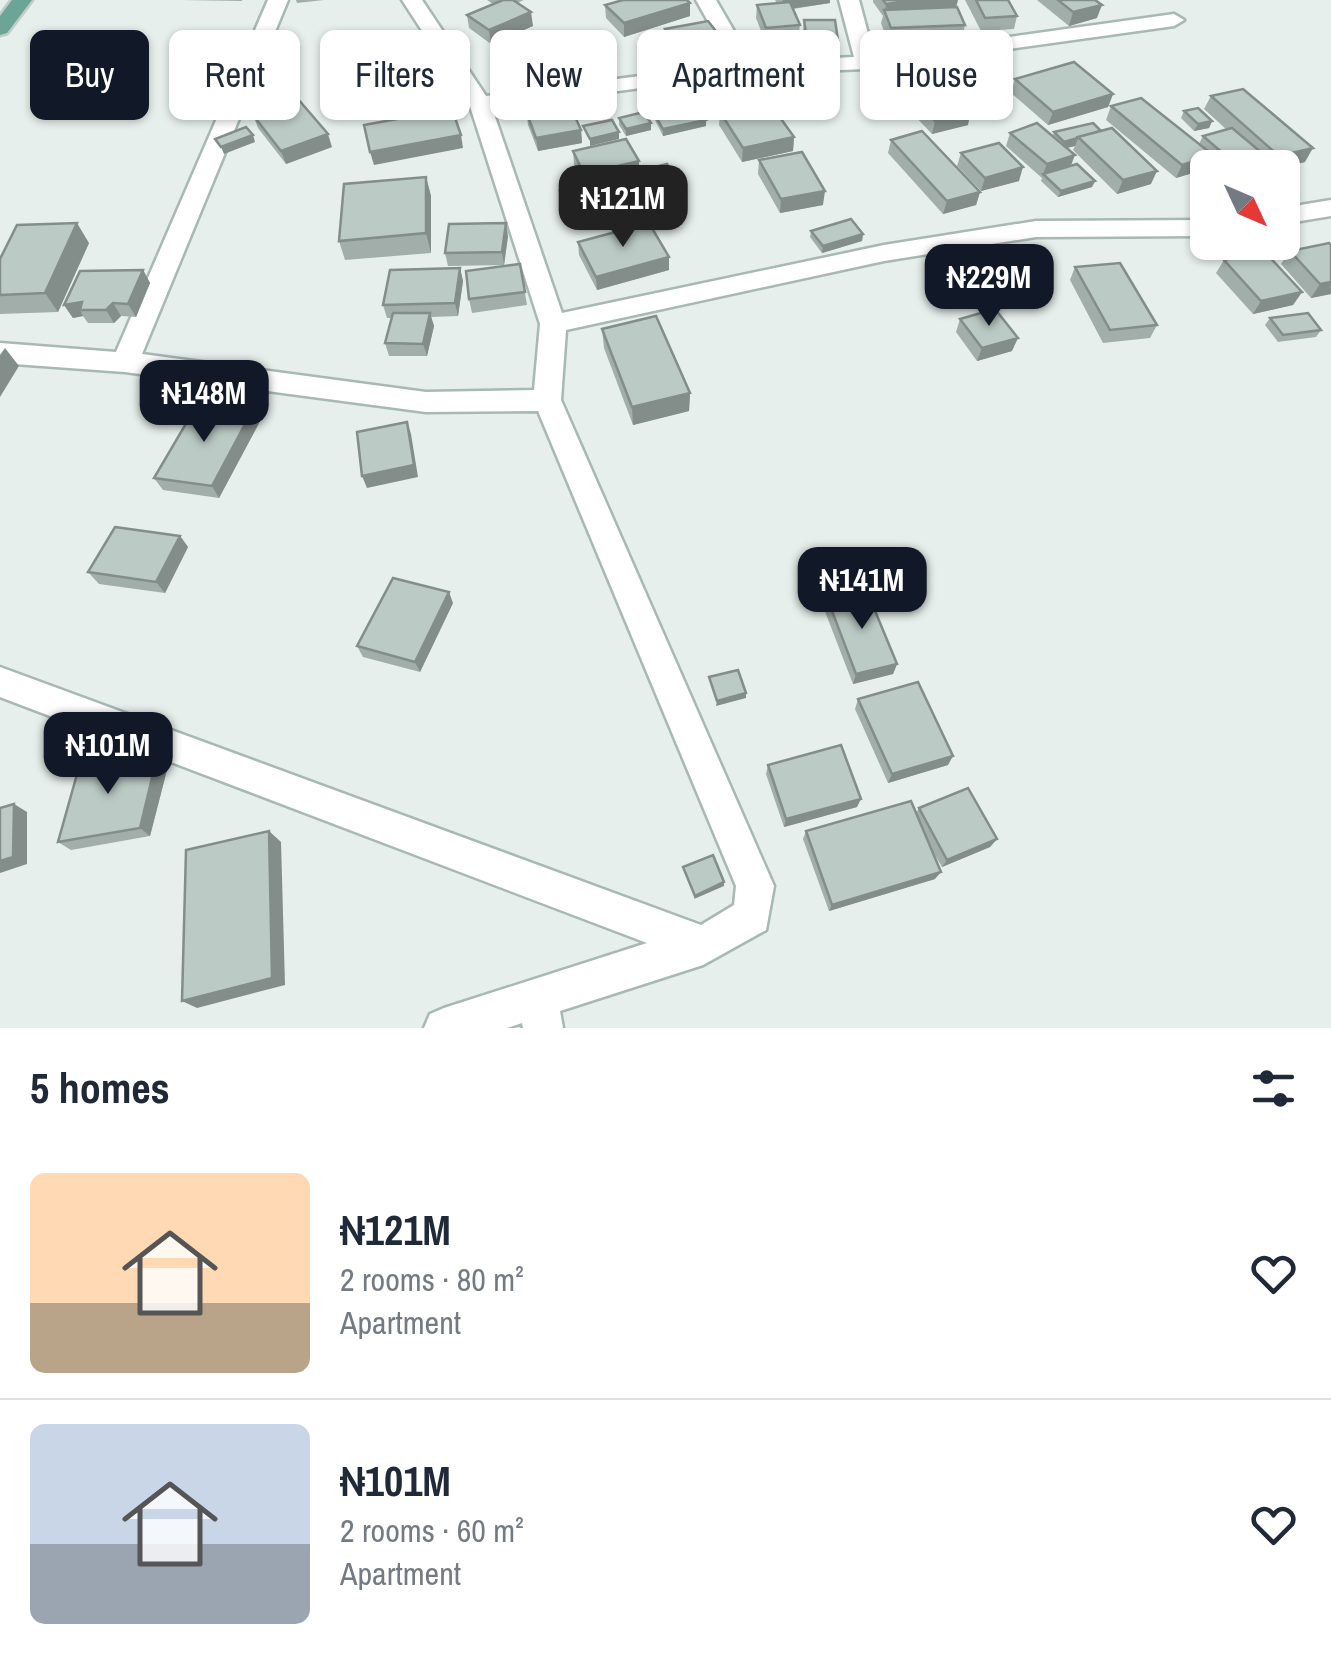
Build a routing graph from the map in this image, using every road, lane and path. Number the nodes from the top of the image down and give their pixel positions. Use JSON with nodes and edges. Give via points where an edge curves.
{"nodes":[{"id":1,"x":22,"y":0,"type":"edge"},
{"id":2,"x":278,"y":0,"type":"edge"},
{"id":3,"x":412,"y":0,"type":"edge"},
{"id":4,"x":706,"y":0,"type":"edge"},
{"id":5,"x":849,"y":0,"type":"edge"},
{"id":6,"x":1174,"y":20,"type":"dead end"},
{"id":7,"x":0,"y":29,"type":"edge"},
{"id":8,"x":723,"y":30,"type":"edge"},
{"id":9,"x":860,"y":40,"type":"edge"},
{"id":10,"x":1013,"y":42,"type":"edge"},
{"id":11,"x":637,"y":82,"type":"edge"},
{"id":12,"x":480,"y":103,"type":"junction"},
{"id":13,"x":1331,"y":208,"type":"edge"},
{"id":14,"x":1300,"y":213,"type":"edge"},
{"id":15,"x":1190,"y":231,"type":"edge"},
{"id":16,"x":553,"y":324,"type":"junction"},
{"id":17,"x":0,"y":353,"type":"edge"},
{"id":18,"x":124,"y":362,"type":"junction"},
{"id":19,"x":547,"y":400,"type":"junction"},
{"id":20,"x":0,"y":682,"type":"edge"},
{"id":21,"x":703,"y":945,"type":"junction"},
{"id":22,"x":539,"y":1012,"type":"edge"},
{"id":23,"x":444,"y":1028,"type":"edge"}],
"edges":[{"from":1,"to":7,"type":"main road"},
{"from":2,"to":18,"type":"street"},
{"from":3,"to":12,"type":"street"},
{"from":4,"to":8,"type":"street"},
{"from":5,"to":9,"type":"street"},
{"from":6,"to":10,"type":"street"},
{"from":11,"to":12,"type":"street"},
{"from":12,"to":16,"type":"street"},
{"from":13,"to":14,"type":"street"},
{"from":15,"to":16,"type":"street","via":[[1036,229],[884,253]]},
{"from":16,"to":19,"type":"street"},
{"from":17,"to":18,"type":"street"},
{"from":18,"to":19,"type":"street","via":[[426,402]]},
{"from":19,"to":21,"type":"street","via":[[754,886],[752,916]]},
{"from":20,"to":21,"type":"street"},
{"from":21,"to":22,"type":"street"},
{"from":22,"to":23,"type":"street"}]}
